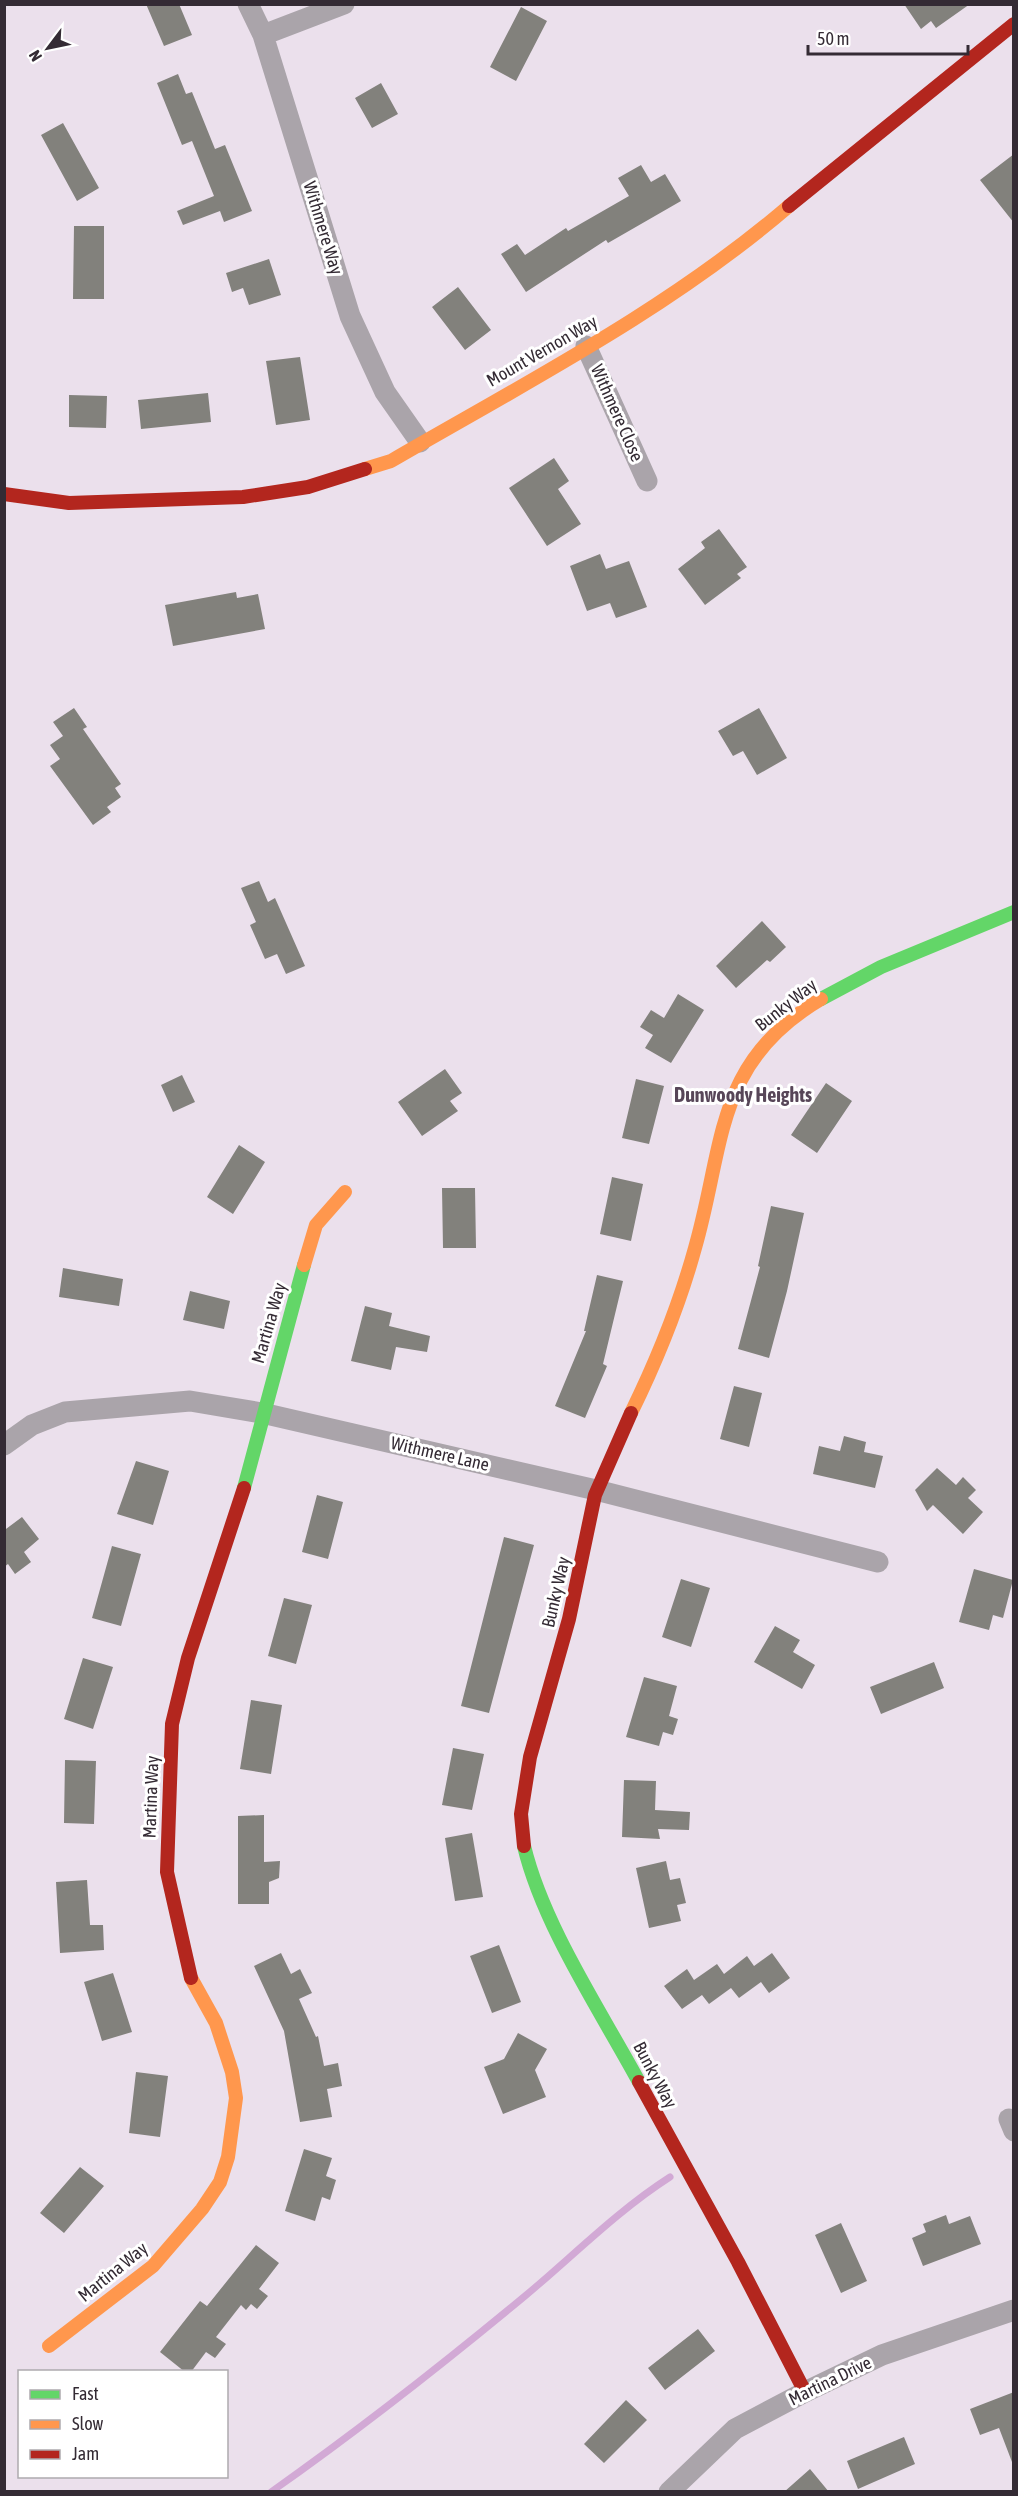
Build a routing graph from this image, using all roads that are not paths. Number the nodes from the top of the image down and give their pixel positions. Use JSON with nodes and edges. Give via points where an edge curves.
{"nodes":[{"id":1,"x":248,"y":4,"type":"edge"},
{"id":2,"x":344,"y":4,"type":"edge"},
{"id":3,"x":1014,"y":24,"type":"edge"},
{"id":4,"x":263,"y":35,"type":"junction"},
{"id":5,"x":586,"y":346,"type":"junction"},
{"id":6,"x":420,"y":442,"type":"junction"},
{"id":7,"x":647,"y":481,"type":"dead end"},
{"id":8,"x":4,"y":495,"type":"edge"},
{"id":9,"x":1014,"y":912,"type":"edge"},
{"id":10,"x":345,"y":1192,"type":"dead end"},
{"id":11,"x":261,"y":1413,"type":"junction"},
{"id":12,"x":4,"y":1445,"type":"edge"},
{"id":13,"x":596,"y":1490,"type":"junction"},
{"id":14,"x":879,"y":1562,"type":"dead end"},
{"id":15,"x":1014,"y":2310,"type":"edge"},
{"id":16,"x":48,"y":2346,"type":"dead end"},
{"id":17,"x":805,"y":2392,"type":"junction"},
{"id":18,"x":669,"y":2492,"type":"edge"}],
"edges":[{"from":1,"to":4,"type":"street","name":"Withmere Way"},
{"from":2,"to":4,"type":"street"},
{"from":3,"to":5,"type":"street","name":"Mount Vernon Way","via":[[745,244],[661,304]]},
{"from":4,"to":6,"type":"street","name":"Withmere Way","via":[[350,316],[384,392]]},
{"from":5,"to":6,"type":"street","name":"Mount Vernon Way"},
{"from":5,"to":7,"type":"street","name":"Withmere Close"},
{"from":6,"to":8,"type":"street","name":"Mount Vernon Way","via":[[391,461],[353,475],[308,488],[243,497],[69,503]]},
{"from":9,"to":13,"type":"street","name":"Bunky Way","via":[[848,982],[818,1000],[761,1048],[742,1077],[723,1123],[696,1243],[664,1339]]},
{"from":10,"to":11,"type":"street","name":"Martina Way","via":[[316,1225]]},
{"from":11,"to":12,"type":"street","name":"Withmere Lane","via":[[190,1401],[65,1412],[33,1425]]},
{"from":11,"to":13,"type":"street","name":"Withmere Lane"},
{"from":11,"to":16,"type":"street","name":"Martina Way","via":[[243,1490],[188,1658],[175,1713],[166,1810],[167,1872],[177,1927],[190,1976],[216,2023],[232,2072],[236,2098],[228,2157],[220,2182],[202,2209],[153,2266]]},
{"from":13,"to":14,"type":"street","name":"Withmere Lane"},
{"from":13,"to":17,"type":"street","name":"Bunky Way","via":[[562,1645],[531,1752],[522,1796],[520,1838],[552,1924]]},
{"from":15,"to":17,"type":"street","name":"Martina Drive","via":[[882,2355]]},
{"from":17,"to":18,"type":"street","name":"Martina Drive","via":[[735,2429]]}]}
